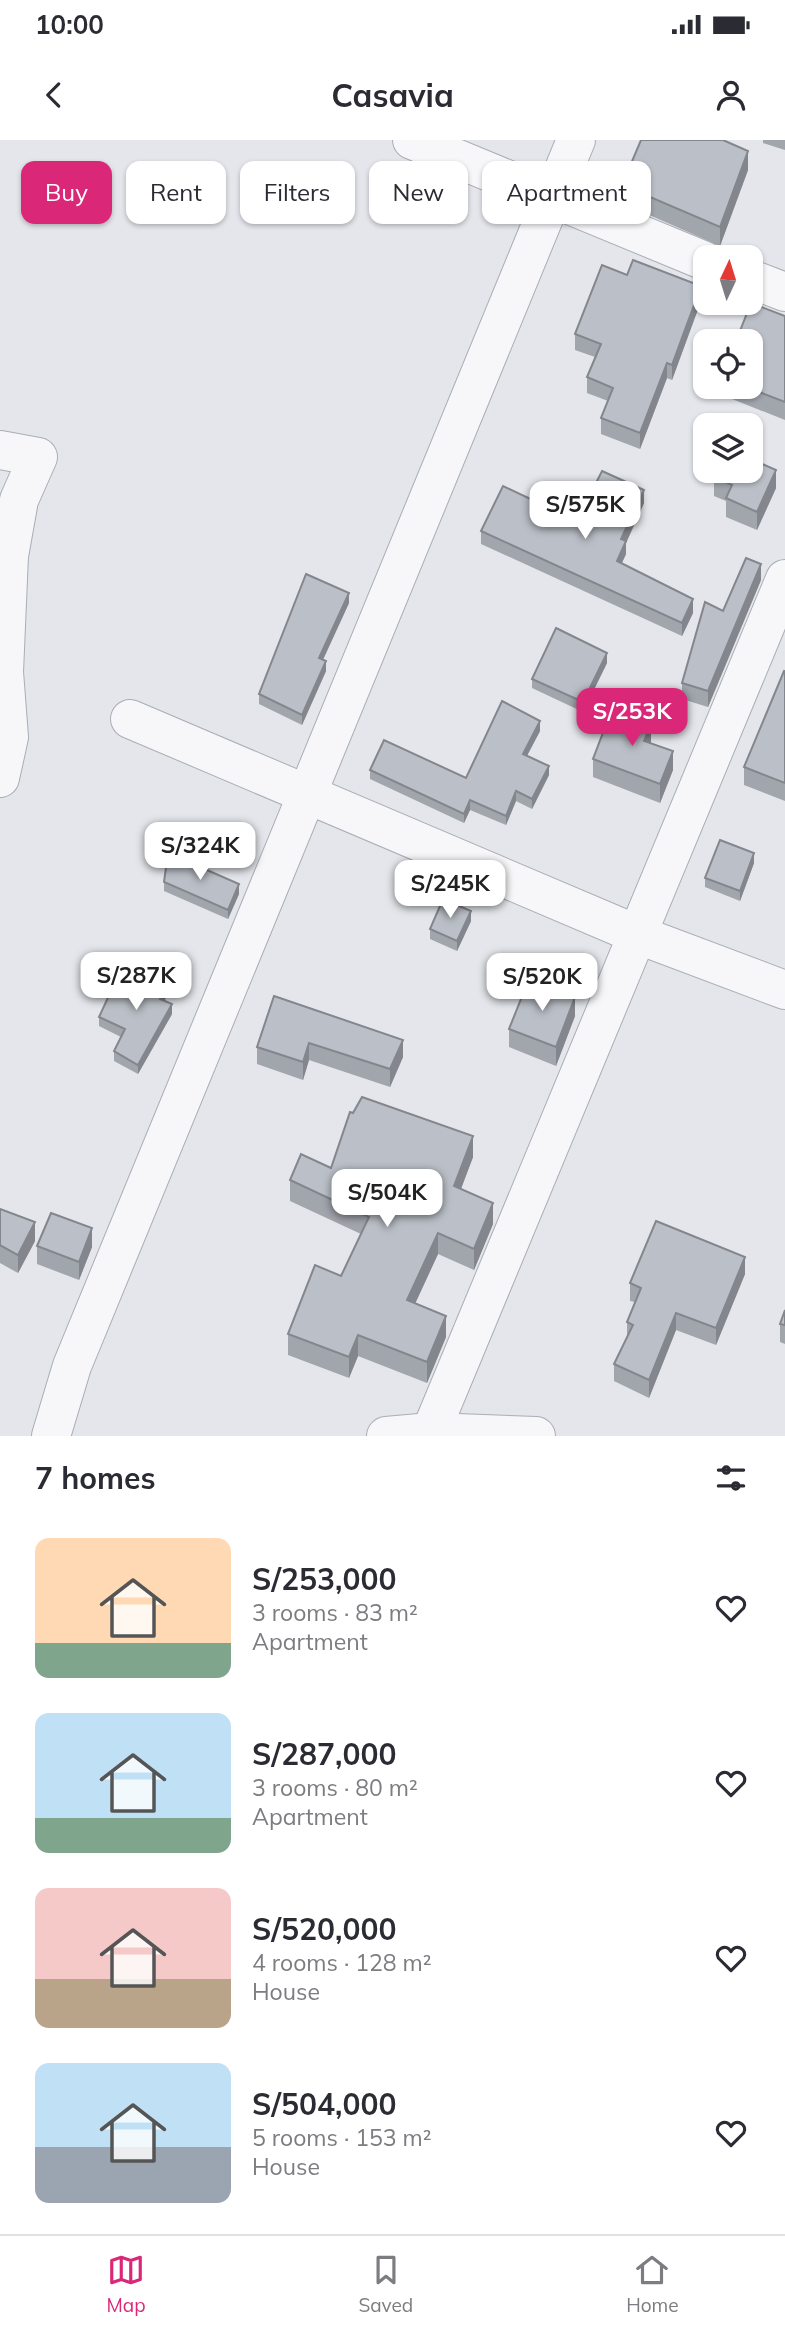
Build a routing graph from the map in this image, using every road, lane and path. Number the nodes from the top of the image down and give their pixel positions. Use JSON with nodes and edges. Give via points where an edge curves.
{"nodes":[{"id":1,"x":412,"y":140,"type":"edge"},
{"id":2,"x":576,"y":140,"type":"edge"},
{"id":3,"x":568,"y":161,"type":"edge"},
{"id":4,"x":482,"y":170,"type":"edge"},
{"id":5,"x":542,"y":224,"type":"edge"},
{"id":6,"x":612,"y":224,"type":"edge"},
{"id":7,"x":693,"y":256,"type":"edge"},
{"id":8,"x":763,"y":284,"type":"edge"},
{"id":9,"x":785,"y":292,"type":"edge"},
{"id":10,"x":0,"y":450,"type":"edge"},
{"id":11,"x":785,"y":579,"type":"edge"},
{"id":12,"x":130,"y":719,"type":"dead end"},
{"id":13,"x":0,"y":778,"type":"edge"},
{"id":14,"x":308,"y":794,"type":"junction"},
{"id":15,"x":636,"y":934,"type":"junction"},
{"id":16,"x":785,"y":990,"type":"edge"},
{"id":17,"x":430,"y":1434,"type":"edge"},
{"id":18,"x":51,"y":1436,"type":"edge"},
{"id":19,"x":386,"y":1436,"type":"edge"},
{"id":20,"x":536,"y":1436,"type":"edge"}],
"edges":[{"from":1,"to":4,"type":"street"},
{"from":2,"to":3,"type":"street"},
{"from":5,"to":14,"type":"street"},
{"from":6,"to":7,"type":"street"},
{"from":8,"to":9,"type":"street"},
{"from":10,"to":13,"type":"street","via":[[38,457],[19,500],[9,556],[4,672],[9,737]]},
{"from":11,"to":15,"type":"street"},
{"from":12,"to":14,"type":"street"},
{"from":14,"to":15,"type":"street"},
{"from":14,"to":18,"type":"street","via":[[72,1366]]},
{"from":15,"to":16,"type":"street"},
{"from":15,"to":17,"type":"street"},
{"from":17,"to":19,"type":"street"},
{"from":17,"to":20,"type":"street"}]}
